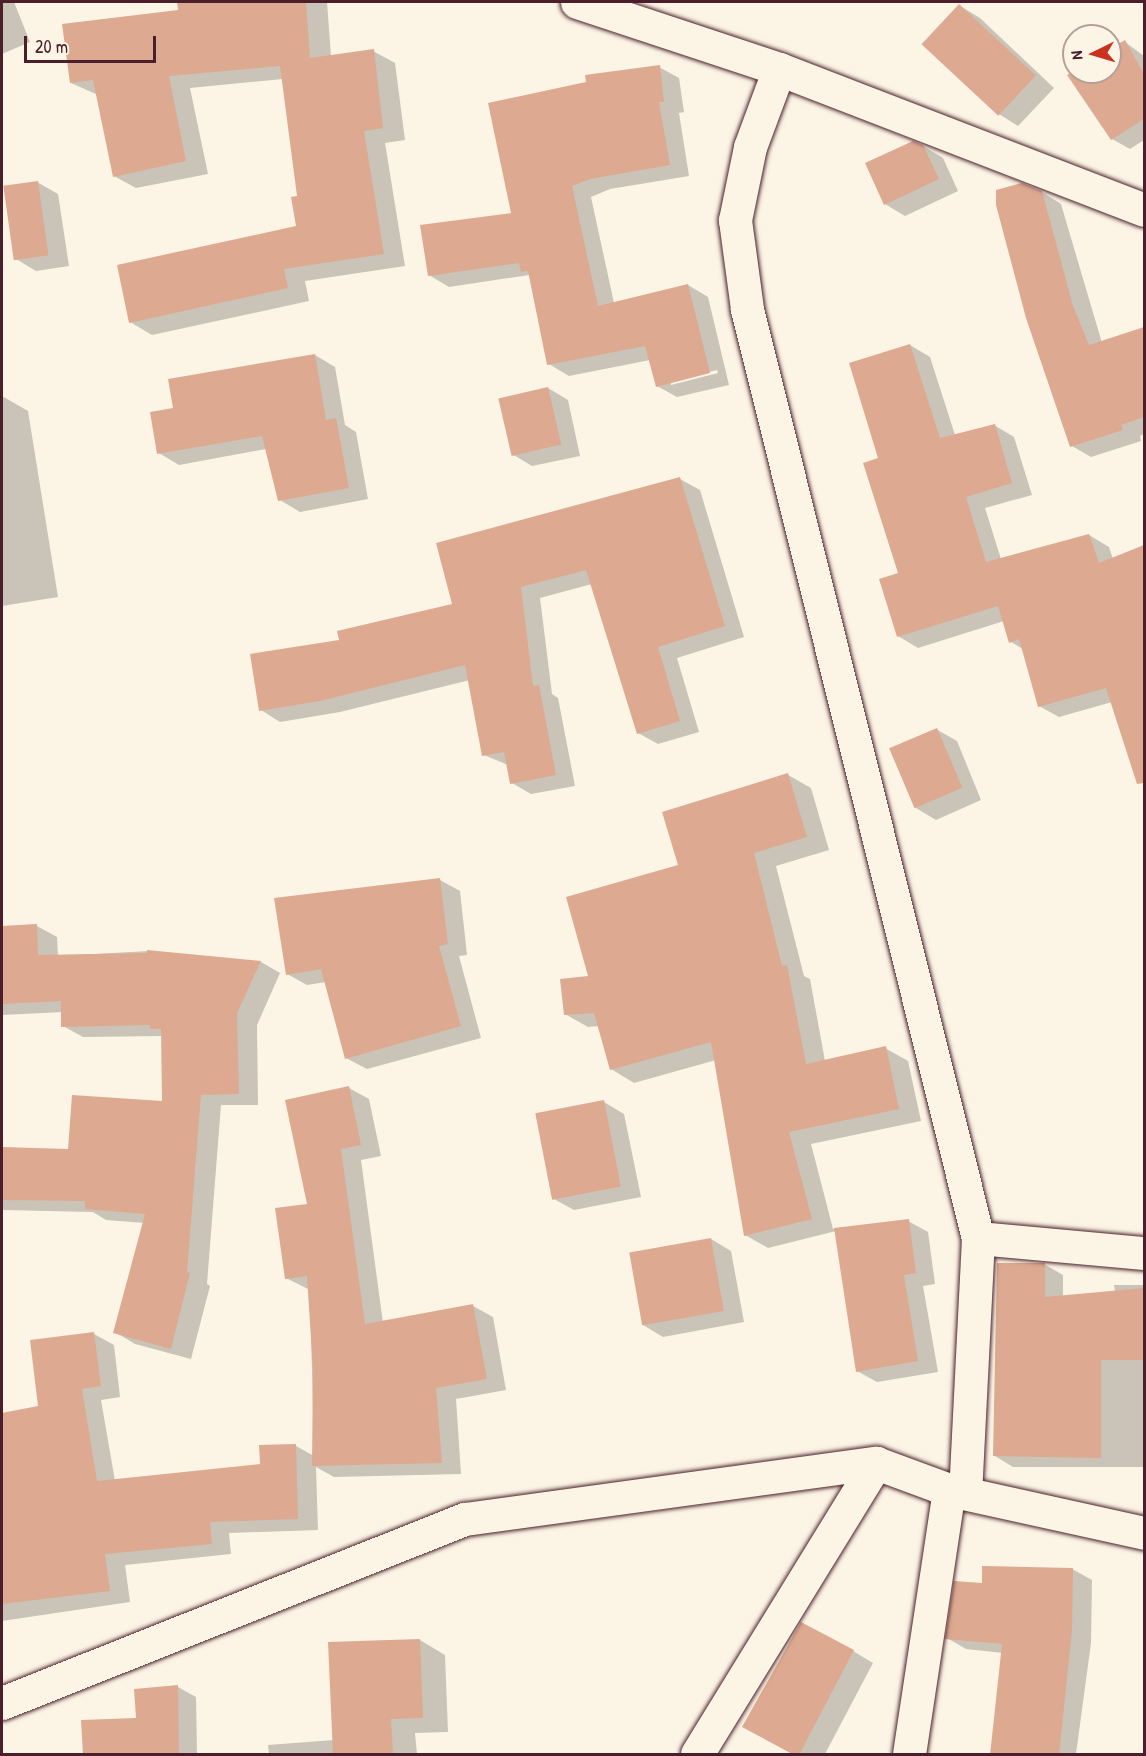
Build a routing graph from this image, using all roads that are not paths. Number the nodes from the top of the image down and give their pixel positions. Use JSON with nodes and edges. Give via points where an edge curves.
{"nodes":[{"id":1,"x":577,"y":2,"type":"edge"},
{"id":2,"x":779,"y":69,"type":"junction"},
{"id":3,"x":1144,"y":210,"type":"edge"},
{"id":4,"x":978,"y":1238,"type":"junction"},
{"id":5,"x":1144,"y":1253,"type":"edge"},
{"id":6,"x":876,"y":1463,"type":"junction"},
{"id":7,"x":957,"y":1491,"type":"junction"},
{"id":8,"x":1144,"y":1533,"type":"edge"},
{"id":9,"x":2,"y":1702,"type":"edge"},
{"id":10,"x":697,"y":1755,"type":"edge"},
{"id":11,"x":909,"y":1755,"type":"edge"}],
"edges":[{"from":1,"to":2,"type":"street"},
{"from":2,"to":3,"type":"street"},
{"from":2,"to":4,"type":"street","via":[[750,147],[735,220],[747,309]]},
{"from":4,"to":5,"type":"street"},
{"from":4,"to":7,"type":"street"},
{"from":6,"to":7,"type":"street"},
{"from":6,"to":9,"type":"street","via":[[465,1519]]},
{"from":6,"to":10,"type":"street"},
{"from":7,"to":8,"type":"street"},
{"from":7,"to":11,"type":"street"}]}
